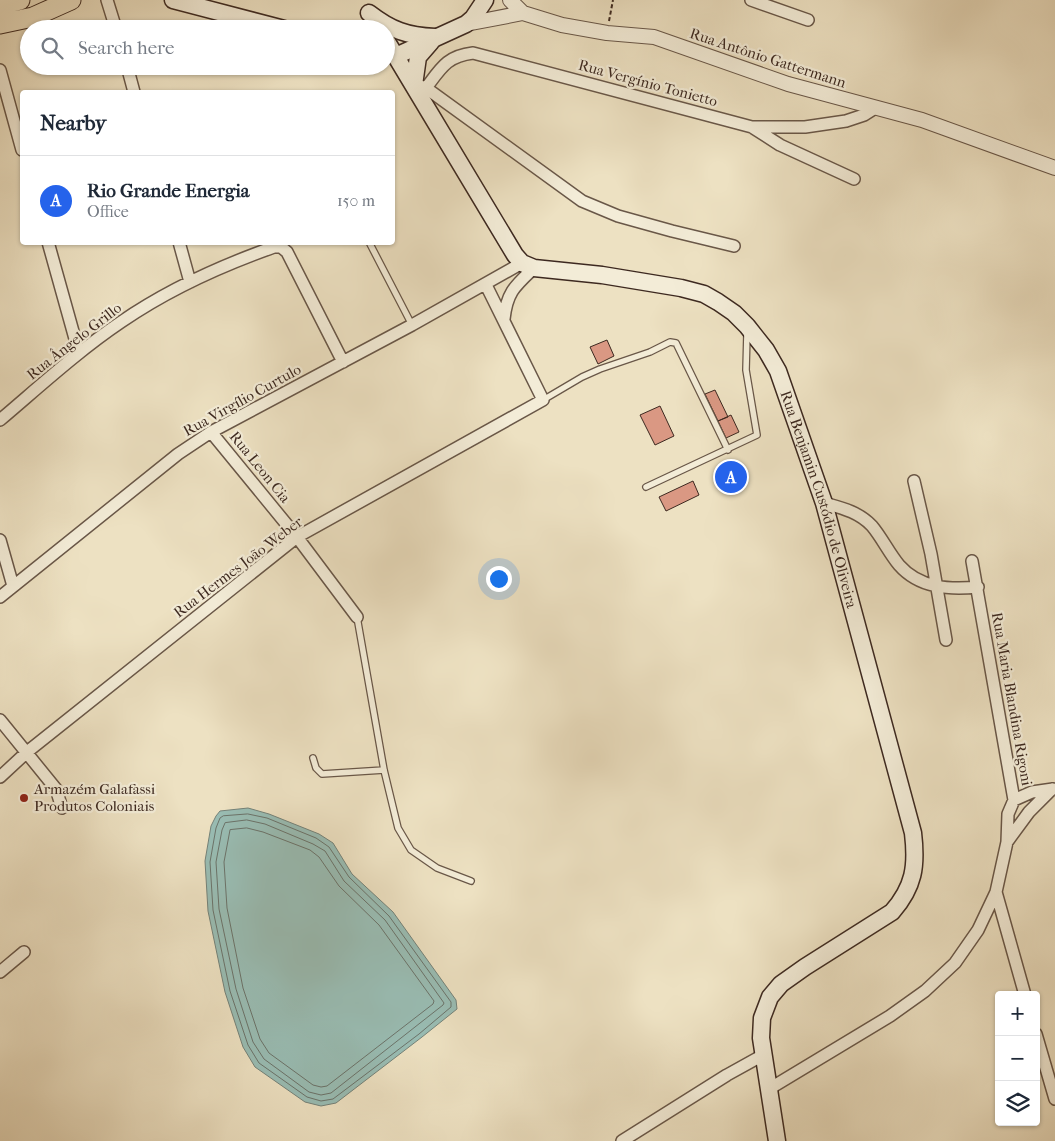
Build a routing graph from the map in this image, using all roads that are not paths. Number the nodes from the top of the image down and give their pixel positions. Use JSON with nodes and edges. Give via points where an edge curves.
{"nodes":[{"id":1,"x":20,"y":0,"type":"edge"},
{"id":2,"x":71,"y":0,"type":"edge"},
{"id":3,"x":107,"y":0,"type":"edge"},
{"id":4,"x":173,"y":0,"type":"edge"},
{"id":5,"x":485,"y":0,"type":"edge"},
{"id":6,"x":510,"y":0,"type":"edge"},
{"id":7,"x":751,"y":0,"type":"edge"},
{"id":8,"x":0,"y":4,"type":"edge"},
{"id":9,"x":364,"y":6,"type":"edge"},
{"id":10,"x":523,"y":13,"type":"junction"},
{"id":11,"x":113,"y":20,"type":"edge"},
{"id":12,"x":250,"y":20,"type":"edge"},
{"id":13,"x":373,"y":20,"type":"edge"},
{"id":14,"x":380,"y":20,"type":"edge"},
{"id":15,"x":808,"y":20,"type":"dead end"},
{"id":16,"x":0,"y":24,"type":"edge"},
{"id":17,"x":466,"y":24,"type":"junction"},
{"id":18,"x":395,"y":29,"type":"edge"},
{"id":19,"x":437,"y":37,"type":"junction"},
{"id":20,"x":395,"y":53,"type":"edge"},
{"id":21,"x":395,"y":59,"type":"edge"},
{"id":22,"x":0,"y":70,"type":"edge"},
{"id":23,"x":129,"y":75,"type":"edge"},
{"id":24,"x":420,"y":86,"type":"junction"},
{"id":25,"x":133,"y":90,"type":"edge"},
{"id":26,"x":875,"y":108,"type":"junction"},
{"id":27,"x":752,"y":127,"type":"junction"},
{"id":28,"x":20,"y":143,"type":"edge"},
{"id":29,"x":1055,"y":168,"type":"edge"},
{"id":30,"x":854,"y":178,"type":"dead end"},
{"id":31,"x":49,"y":245,"type":"edge"},
{"id":32,"x":180,"y":245,"type":"edge"},
{"id":33,"x":281,"y":245,"type":"edge"},
{"id":34,"x":371,"y":245,"type":"edge"},
{"id":35,"x":734,"y":246,"type":"dead end"},
{"id":36,"x":528,"y":265,"type":"junction"},
{"id":37,"x":190,"y":282,"type":"junction"},
{"id":38,"x":486,"y":285,"type":"junction"},
{"id":39,"x":504,"y":319,"type":"junction"},
{"id":40,"x":412,"y":325,"type":"junction"},
{"id":41,"x":748,"y":326,"type":"junction"},
{"id":42,"x":79,"y":353,"type":"junction"},
{"id":43,"x":342,"y":362,"type":"junction"},
{"id":44,"x":543,"y":400,"type":"junction"},
{"id":45,"x":0,"y":420,"type":"edge"},
{"id":46,"x":211,"y":432,"type":"junction"},
{"id":47,"x":728,"y":450,"type":"junction"},
{"id":48,"x":914,"y":481,"type":"dead end"},
{"id":49,"x":646,"y":487,"type":"dead end"},
{"id":50,"x":824,"y":503,"type":"junction"},
{"id":51,"x":297,"y":537,"type":"junction"},
{"id":52,"x":0,"y":540,"type":"edge"},
{"id":53,"x":972,"y":561,"type":"dead end"},
{"id":54,"x":13,"y":586,"type":"junction"},
{"id":55,"x":937,"y":587,"type":"junction"},
{"id":56,"x":978,"y":587,"type":"junction"},
{"id":57,"x":0,"y":597,"type":"edge"},
{"id":58,"x":357,"y":617,"type":"joint"},
{"id":59,"x":946,"y":640,"type":"dead end"},
{"id":60,"x":0,"y":720,"type":"edge"},
{"id":61,"x":27,"y":752,"type":"junction"},
{"id":62,"x":313,"y":758,"type":"dead end"},
{"id":63,"x":384,"y":770,"type":"junction"},
{"id":64,"x":0,"y":777,"type":"edge"},
{"id":65,"x":1054,"y":788,"type":"edge"},
{"id":66,"x":1014,"y":800,"type":"junction"},
{"id":67,"x":62,"y":808,"type":"dead end"},
{"id":68,"x":1007,"y":842,"type":"junction"},
{"id":69,"x":471,"y":881,"type":"dead end"},
{"id":70,"x":996,"y":892,"type":"junction"},
{"id":71,"x":24,"y":952,"type":"dead end"},
{"id":72,"x":0,"y":972,"type":"edge"},
{"id":73,"x":1024,"y":991,"type":"edge"},
{"id":74,"x":1037,"y":1036,"type":"edge"},
{"id":75,"x":762,"y":1053,"type":"junction"},
{"id":76,"x":769,"y":1089,"type":"junction"},
{"id":77,"x":1055,"y":1099,"type":"edge"},
{"id":78,"x":622,"y":1141,"type":"edge"},
{"id":79,"x":777,"y":1141,"type":"edge"}],
"edges":[{"from":1,"to":8,"type":"highway"},
{"from":2,"to":16,"type":"highway","via":[[33,17]]},
{"from":3,"to":11,"type":"street"},
{"from":4,"to":12,"type":"main road"},
{"from":5,"to":17,"type":"main road"},
{"from":6,"to":10,"type":"street"},
{"from":7,"to":15,"type":"street"},
{"from":9,"to":13,"type":"main road"},
{"from":9,"to":14,"type":"main road"},
{"from":10,"to":17,"type":"street","name":"Rua Antônio Gattermann"},
{"from":10,"to":26,"type":"street","name":"Rua Antônio Gattermann","via":[[562,26],[654,37],[788,84]]},
{"from":17,"to":19,"type":"main road"},
{"from":18,"to":19,"type":"main road","via":[[416,36]]},
{"from":19,"to":20,"type":"main road"},
{"from":19,"to":24,"type":"main road","via":[[418,57]]},
{"from":21,"to":24,"type":"main road"},
{"from":22,"to":28,"type":"street"},
{"from":23,"to":25,"type":"street"},
{"from":24,"to":27,"type":"street","name":"Rua Vergínio Tonietto","via":[[458,54],[472,52]]},
{"from":24,"to":35,"type":"street","via":[[582,201],[618,216]]},
{"from":24,"to":36,"type":"main road","via":[[515,255]]},
{"from":26,"to":27,"type":"street","name":"Rua Vergínio Tonietto","via":[[864,115],[813,126]]},
{"from":26,"to":29,"type":"street","name":"Rua Antônio Gattermann","via":[[922,120]]},
{"from":27,"to":30,"type":"street","via":[[788,150]]},
{"from":31,"to":42,"type":"street"},
{"from":32,"to":37,"type":"street"},
{"from":33,"to":37,"type":"street","name":"Rua Ângelo Grillo"},
{"from":33,"to":43,"type":"street"},
{"from":34,"to":40,"type":"lane"},
{"from":36,"to":38,"type":"street","name":"Rua Virgílio Curtulo"},
{"from":36,"to":39,"type":"street","via":[[506,302]]},
{"from":36,"to":41,"type":"main road","name":"Rua Benjamin Custódio de Oliveira","via":[[704,294]]},
{"from":37,"to":42,"type":"street","name":"Rua Ângelo Grillo","via":[[122,321]]},
{"from":38,"to":39,"type":"street"},
{"from":38,"to":40,"type":"street","name":"Rua Virgílio Curtulo"},
{"from":39,"to":44,"type":"street"},
{"from":40,"to":43,"type":"street","name":"Rua Virgílio Curtulo"},
{"from":41,"to":47,"type":"lane","via":[[746,370],[758,435]]},
{"from":41,"to":50,"type":"main road","name":"Rua Benjamin Custódio de Oliveira","via":[[778,371]]},
{"from":42,"to":45,"type":"street","name":"Rua Ângelo Grillo"},
{"from":43,"to":46,"type":"street","name":"Rua Virgílio Curtulo"},
{"from":44,"to":47,"type":"lane","via":[[600,369],[670,342],[676,343]]},
{"from":44,"to":51,"type":"street","name":"Rua Hermes João Weber"},
{"from":46,"to":51,"type":"street","name":"Rua Leon Cia"},
{"from":46,"to":54,"type":"street","name":"Rua Virgílio Curtulo","via":[[178,454]]},
{"from":47,"to":49,"type":"lane"},
{"from":48,"to":55,"type":"street"},
{"from":50,"to":55,"type":"street","via":[[861,517],[872,526],[900,566],[913,577]]},
{"from":50,"to":75,"type":"main road","name":"Rua Benjamin Custódio de Oliveira","via":[[913,834],[914,865],[909,888],[892,912],[805,966],[770,997],[762,1018]]},
{"from":51,"to":58,"type":"street","name":"Rua Leon Cia"},
{"from":51,"to":61,"type":"street","name":"Rua Hermes João Weber"},
{"from":52,"to":54,"type":"street"},
{"from":53,"to":56,"type":"street","name":"Rua Maria Blandina Rigoni"},
{"from":54,"to":57,"type":"street","name":"Rua Virgílio Curtulo"},
{"from":55,"to":56,"type":"street"},
{"from":55,"to":59,"type":"street"},
{"from":56,"to":66,"type":"street","name":"Rua Maria Blandina Rigoni"},
{"from":58,"to":63,"type":"lane"},
{"from":60,"to":61,"type":"street"},
{"from":61,"to":64,"type":"street","name":"Rua Hermes João Weber"},
{"from":61,"to":67,"type":"street","via":[[56,790]]},
{"from":62,"to":63,"type":"lane","via":[[322,774]]},
{"from":63,"to":69,"type":"lane","via":[[398,828],[411,850],[437,868]]},
{"from":65,"to":66,"type":"street"},
{"from":65,"to":68,"type":"street","name":"Rua Maria Blandina Rigoni","via":[[1029,812]]},
{"from":66,"to":68,"type":"street","name":"Rua Maria Blandina Rigoni","via":[[1008,814]]},
{"from":68,"to":70,"type":"street","name":"Rua Maria Blandina Rigoni"},
{"from":70,"to":73,"type":"street"},
{"from":70,"to":76,"type":"street","name":"Rua Maria Blandina Rigoni","via":[[978,930],[955,963],[925,991],[890,1016]]},
{"from":71,"to":72,"type":"street"},
{"from":74,"to":77,"type":"street"},
{"from":75,"to":76,"type":"main road","name":"Rua Benjamin Custódio de Oliveira"},
{"from":75,"to":78,"type":"street"},
{"from":76,"to":79,"type":"main road","name":"Rua Benjamin Custódio de Oliveira"}]}
